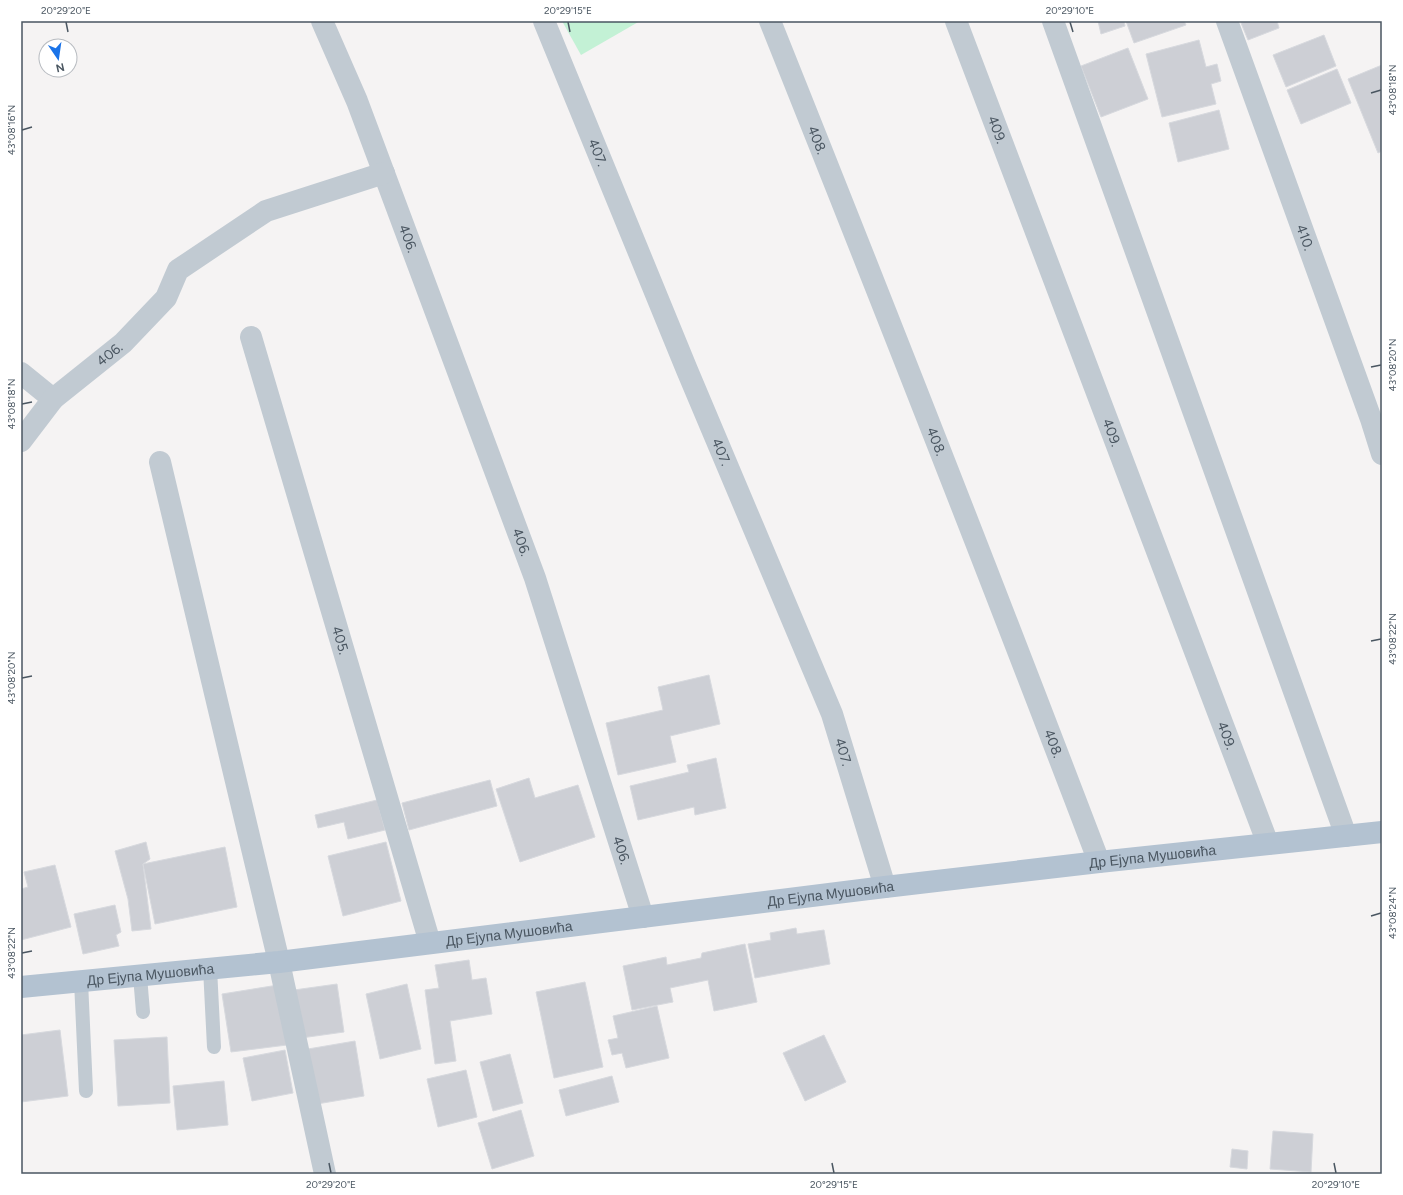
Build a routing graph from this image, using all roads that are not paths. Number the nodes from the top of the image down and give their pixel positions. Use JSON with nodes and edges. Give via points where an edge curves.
{"nodes":[{"id":1,"x":322,"y":21,"type":"edge"},
{"id":2,"x":544,"y":21,"type":"edge"},
{"id":3,"x":770,"y":21,"type":"edge"},
{"id":4,"x":956,"y":21,"type":"edge"},
{"id":5,"x":1053,"y":21,"type":"edge"},
{"id":6,"x":1227,"y":21,"type":"edge"},
{"id":7,"x":384,"y":173,"type":"junction"},
{"id":8,"x":251,"y":337,"type":"dead end"},
{"id":9,"x":21,"y":373,"type":"edge"},
{"id":10,"x":53,"y":399,"type":"junction"},
{"id":11,"x":21,"y":441,"type":"edge"},
{"id":12,"x":1382,"y":454,"type":"edge"},
{"id":13,"x":160,"y":462,"type":"dead end"},
{"id":14,"x":1382,"y":832,"type":"edge"},
{"id":15,"x":1346,"y":836,"type":"junction"},
{"id":16,"x":1268,"y":844,"type":"junction"},
{"id":17,"x":1099,"y":862,"type":"junction"},
{"id":18,"x":885,"y":887,"type":"junction"},
{"id":19,"x":643,"y":917,"type":"junction"},
{"id":20,"x":430,"y":943,"type":"junction"},
{"id":21,"x":279,"y":962,"type":"junction"},
{"id":22,"x":210,"y":968,"type":"junction"},
{"id":23,"x":140,"y":976,"type":"junction"},
{"id":24,"x":81,"y":981,"type":"junction"},
{"id":25,"x":21,"y":987,"type":"edge"},
{"id":26,"x":143,"y":1012,"type":"dead end"},
{"id":27,"x":214,"y":1047,"type":"dead end"},
{"id":28,"x":86,"y":1091,"type":"dead end"},
{"id":29,"x":325,"y":1174,"type":"edge"}],
"edges":[{"from":1,"to":7,"type":"street","name":"406.","via":[[357,101]]},
{"from":2,"to":18,"type":"street","name":"407.","via":[[686,370],[832,714]]},
{"from":3,"to":17,"type":"street","name":"408.","via":[[1005,615]]},
{"from":4,"to":16,"type":"street","name":"409."},
{"from":5,"to":15,"type":"street"},
{"from":6,"to":12,"type":"street","name":"410."},
{"from":7,"to":10,"type":"street","name":"406.","via":[[266,211],[178,270],[166,298],[123,343]]},
{"from":7,"to":19,"type":"street","name":"406.","via":[[535,578]]},
{"from":8,"to":20,"type":"street","name":"405."},
{"from":9,"to":10,"type":"street"},
{"from":10,"to":11,"type":"street","name":"406."},
{"from":13,"to":21,"type":"street"},
{"from":14,"to":15,"type":"main road","name":"Др Ејупа Мушовића"},
{"from":15,"to":16,"type":"main road","name":"Др Ејупа Мушовића"},
{"from":16,"to":17,"type":"main road","name":"Др Ејупа Мушовића"},
{"from":17,"to":18,"type":"main road","name":"Др Ејупа Мушовића"},
{"from":18,"to":19,"type":"main road","name":"Др Ејупа Мушовића"},
{"from":19,"to":20,"type":"main road","name":"Др Ејупа Мушовића"},
{"from":20,"to":21,"type":"main road","name":"Др Ејупа Мушовића"},
{"from":21,"to":22,"type":"main road","name":"Др Ејупа Мушовића"},
{"from":21,"to":29,"type":"street"},
{"from":22,"to":23,"type":"main road","name":"Др Ејупа Мушовића"},
{"from":22,"to":27,"type":"lane"},
{"from":23,"to":24,"type":"main road","name":"Др Ејупа Мушовића"},
{"from":23,"to":26,"type":"lane"},
{"from":24,"to":25,"type":"main road","name":"Др Ејупа Мушовића"},
{"from":24,"to":28,"type":"lane"}]}
